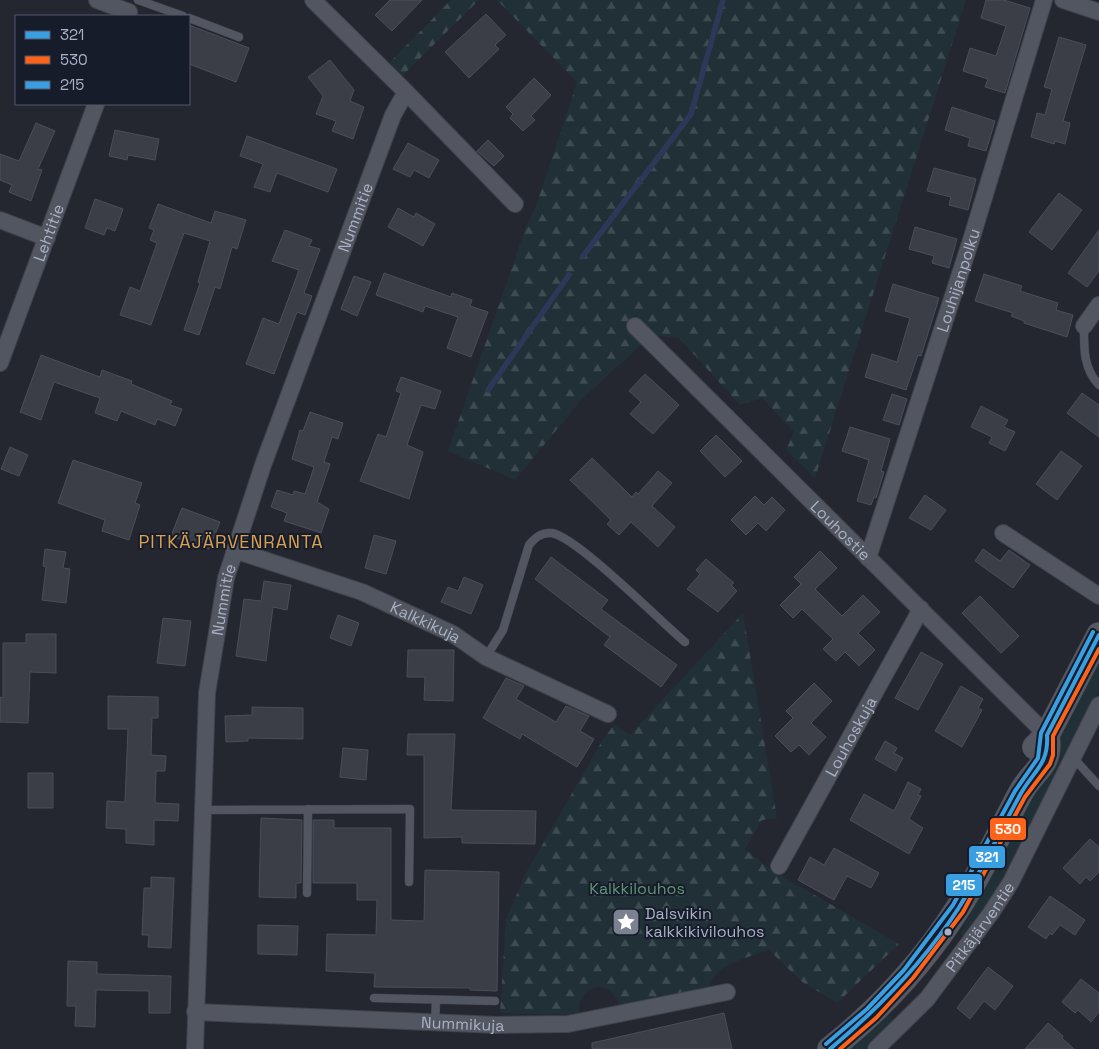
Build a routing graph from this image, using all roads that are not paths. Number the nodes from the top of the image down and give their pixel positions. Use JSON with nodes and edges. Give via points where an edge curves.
{"nodes":[{"id":1,"x":97,"y":0,"type":"edge"},
{"id":2,"x":313,"y":0,"type":"edge"},
{"id":3,"x":1044,"y":0,"type":"edge"},
{"id":4,"x":1063,"y":0,"type":"edge"},
{"id":5,"x":132,"y":7,"type":"edge"},
{"id":6,"x":1099,"y":12,"type":"edge"},
{"id":7,"x":177,"y":15,"type":"edge"},
{"id":8,"x":190,"y":18,"type":"edge"},
{"id":9,"x":239,"y":37,"type":"dead end"},
{"id":10,"x":406,"y":92,"type":"junction"},
{"id":11,"x":96,"y":105,"type":"edge"},
{"id":12,"x":516,"y":204,"type":"dead end"},
{"id":13,"x":0,"y":220,"type":"edge"},
{"id":14,"x":47,"y":238,"type":"junction"},
{"id":15,"x":1099,"y":305,"type":"edge"},
{"id":16,"x":635,"y":326,"type":"dead end"},
{"id":17,"x":1084,"y":326,"type":"joint"},
{"id":18,"x":0,"y":363,"type":"edge"},
{"id":19,"x":1099,"y":385,"type":"edge"},
{"id":20,"x":1003,"y":533,"type":"dead end"},
{"id":21,"x":234,"y":550,"type":"junction"},
{"id":22,"x":868,"y":558,"type":"junction"},
{"id":23,"x":1099,"y":596,"type":"edge"},
{"id":24,"x":921,"y":609,"type":"junction"},
{"id":25,"x":1099,"y":636,"type":"edge"},
{"id":26,"x":685,"y":642,"type":"dead end"},
{"id":27,"x":486,"y":657,"type":"junction"},
{"id":28,"x":1099,"y":705,"type":"edge"},
{"id":29,"x":608,"y":714,"type":"dead end"},
{"id":30,"x":1047,"y":734,"type":"junction"},
{"id":31,"x":1071,"y":759,"type":"junction"},
{"id":32,"x":1099,"y":786,"type":"edge"},
{"id":33,"x":308,"y":809,"type":"junction"},
{"id":34,"x":203,"y":810,"type":"junction"},
{"id":35,"x":779,"y":866,"type":"dead end"},
{"id":36,"x":409,"y":882,"type":"dead end"},
{"id":37,"x":307,"y":893,"type":"dead end"},
{"id":38,"x":727,"y":992,"type":"dead end"},
{"id":39,"x":374,"y":998,"type":"dead end"},
{"id":40,"x":436,"y":1000,"type":"junction"},
{"id":41,"x":495,"y":1001,"type":"dead end"},
{"id":42,"x":195,"y":1012,"type":"junction"},
{"id":43,"x":435,"y":1022,"type":"junction"},
{"id":44,"x":195,"y":1049,"type":"edge"},
{"id":45,"x":830,"y":1049,"type":"edge"},
{"id":46,"x":876,"y":1049,"type":"edge"}],
"edges":[{"from":1,"to":5,"type":"street"},
{"from":2,"to":10,"type":"street"},
{"from":3,"to":22,"type":"street","name":"Louhijanpolku"},
{"from":4,"to":6,"type":"street"},
{"from":5,"to":7,"type":"lane"},
{"from":8,"to":9,"type":"lane"},
{"from":10,"to":12,"type":"street"},
{"from":10,"to":21,"type":"street","name":"Nummitie","via":[[392,115]]},
{"from":11,"to":14,"type":"street","name":"Lehtitie"},
{"from":13,"to":14,"type":"street"},
{"from":14,"to":18,"type":"street","name":"Lehtitie"},
{"from":15,"to":17,"type":"street"},
{"from":16,"to":22,"type":"street","name":"Louhostie"},
{"from":17,"to":19,"type":"lane","via":[[1084,357],[1091,377]]},
{"from":20,"to":23,"type":"street"},
{"from":21,"to":27,"type":"street","name":"Kalkkikuja","via":[[362,592],[453,634]]},
{"from":21,"to":34,"type":"street","name":"Nummitie","via":[[226,578],[207,693]]},
{"from":22,"to":24,"type":"street","name":"Louhostie"},
{"from":24,"to":30,"type":"street","name":"Louhostie"},
{"from":24,"to":35,"type":"street","name":"Louhoskuja"},
{"from":25,"to":30,"type":"main road","name":"Pitkäjärventie"},
{"from":26,"to":27,"type":"lane","via":[[584,551],[552,533],[539,535],[529,544],[503,630]]},
{"from":27,"to":29,"type":"street","name":"Kalkkikuja"},
{"from":28,"to":31,"type":"street","name":"Pitkäjärventie"},
{"from":30,"to":45,"type":"main road","name":"Pitkäjärventie","via":[[1032,753],[1025,785],[972,886],[944,929],[884,1002]]},
{"from":31,"to":32,"type":"lane"},
{"from":31,"to":46,"type":"street","name":"Pitkäjärventie","via":[[1010,882],[991,913],[927,1000]]},
{"from":33,"to":34,"type":"lane"},
{"from":33,"to":36,"type":"lane","via":[[410,809]]},
{"from":33,"to":37,"type":"lane"},
{"from":34,"to":42,"type":"street","name":"Nummitie"},
{"from":38,"to":43,"type":"street","name":"Nummikuja","via":[[568,1024]]},
{"from":39,"to":40,"type":"lane"},
{"from":40,"to":41,"type":"lane"},
{"from":40,"to":43,"type":"lane"},
{"from":42,"to":43,"type":"street","name":"Nummikuja"},
{"from":42,"to":44,"type":"street","name":"Nummitie"}]}
